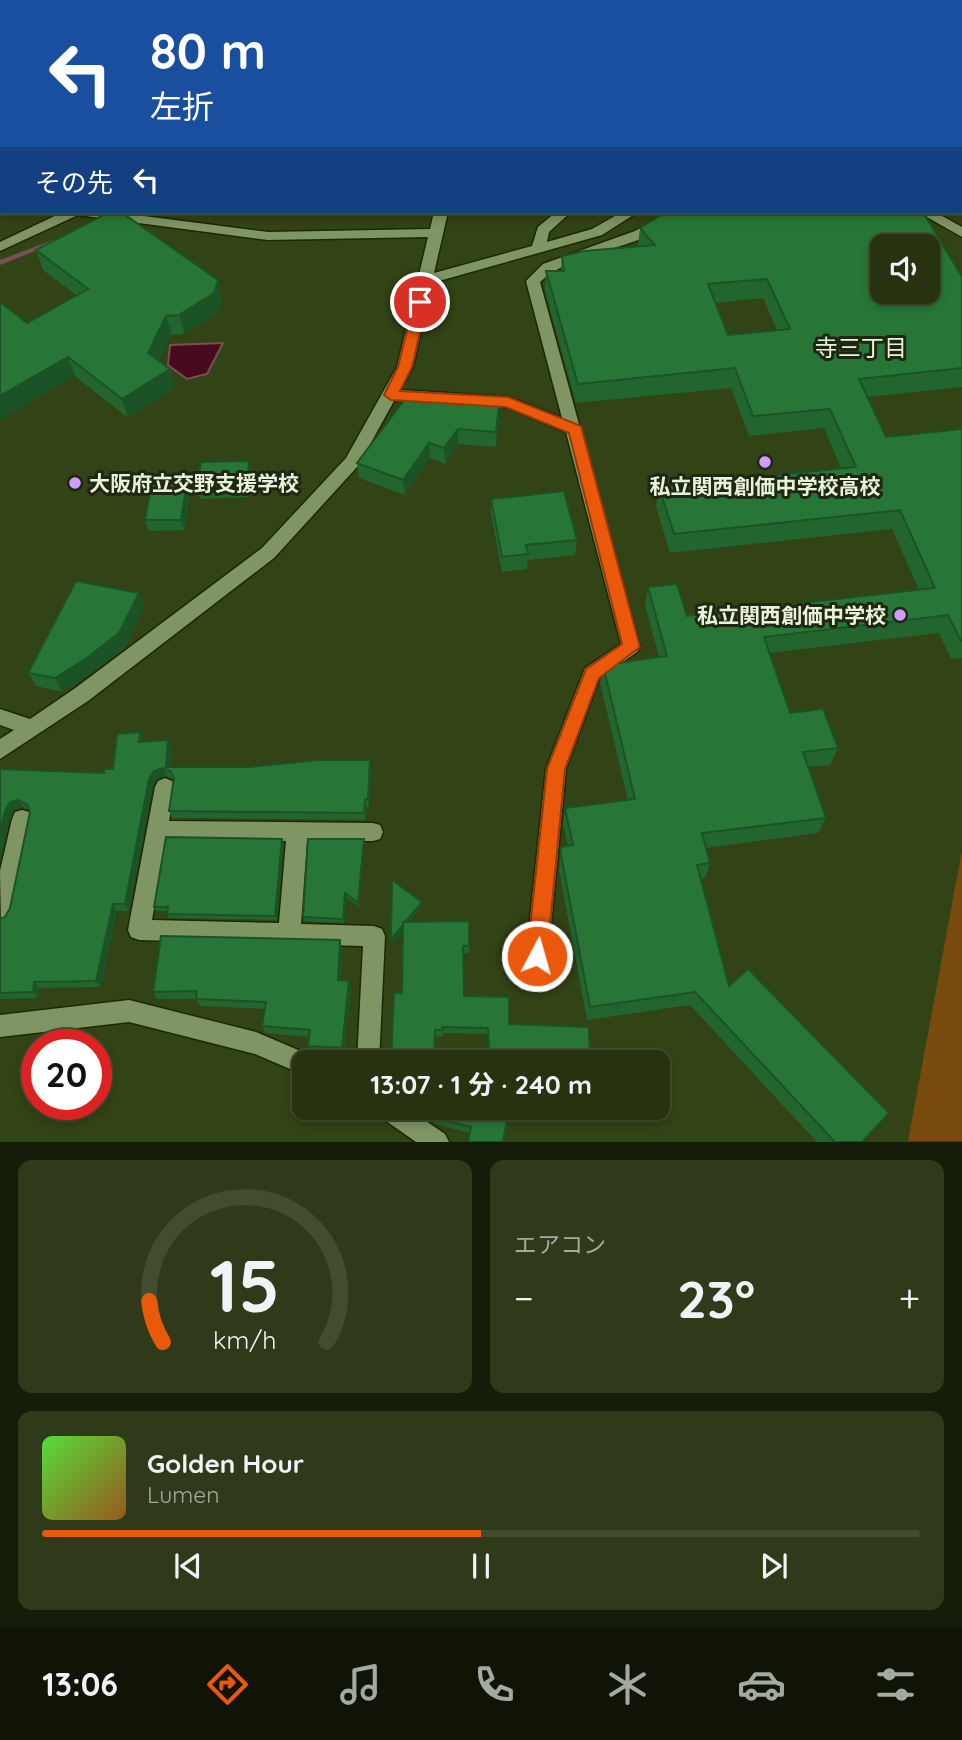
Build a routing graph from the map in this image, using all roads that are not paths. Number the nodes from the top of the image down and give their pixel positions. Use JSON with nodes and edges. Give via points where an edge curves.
{"nodes":[{"id":1,"x":69,"y":214,"type":"edge"},
{"id":2,"x":98,"y":214,"type":"edge"},
{"id":3,"x":441,"y":214,"type":"edge"},
{"id":4,"x":562,"y":214,"type":"edge"},
{"id":5,"x":628,"y":214,"type":"edge"},
{"id":6,"x":674,"y":214,"type":"edge"},
{"id":7,"x":929,"y":214,"type":"edge"},
{"id":8,"x":436,"y":233,"type":"junction"},
{"id":9,"x":962,"y":233,"type":"edge"},
{"id":10,"x":0,"y":247,"type":"edge"},
{"id":11,"x":538,"y":249,"type":"junction"},
{"id":12,"x":425,"y":280,"type":"junction"},
{"id":13,"x":391,"y":395,"type":"junction"},
{"id":14,"x":575,"y":430,"type":"junction"},
{"id":15,"x":0,"y":717,"type":"edge"},
{"id":16,"x":32,"y":728,"type":"junction"},
{"id":17,"x":0,"y":750,"type":"edge"},
{"id":18,"x":164,"y":787,"type":"dead end"},
{"id":19,"x":22,"y":819,"type":"dead end"},
{"id":20,"x":159,"y":831,"type":"junction"},
{"id":21,"x":297,"y":832,"type":"junction"},
{"id":22,"x":373,"y":832,"type":"dead end"},
{"id":23,"x":3,"y":888,"type":"edge"},
{"id":24,"x":1,"y":914,"type":"edge"},
{"id":25,"x":289,"y":934,"type":"junction"},
{"id":26,"x":537,"y":956,"type":"dead end"},
{"id":27,"x":0,"y":1026,"type":"edge"},
{"id":28,"x":369,"y":1050,"type":"edge"},
{"id":29,"x":292,"y":1059,"type":"edge"},
{"id":30,"x":404,"y":1120,"type":"edge"},
{"id":31,"x":436,"y":1142,"type":"edge"}],
"edges":[{"from":1,"to":10,"type":"street"},
{"from":2,"to":8,"type":"street","via":[[268,236]]},
{"from":3,"to":8,"type":"street"},
{"from":4,"to":11,"type":"street","via":[[543,230]]},
{"from":5,"to":11,"type":"street","via":[[597,232]]},
{"from":6,"to":14,"type":"street","via":[[640,234],[548,267],[533,281]]},
{"from":7,"to":9,"type":"street"},
{"from":8,"to":12,"type":"street"},
{"from":11,"to":12,"type":"street"},
{"from":12,"to":13,"type":"street","via":[[405,367]]},
{"from":13,"to":14,"type":"street","via":[[508,402]]},
{"from":13,"to":16,"type":"street","via":[[352,462],[268,553]]},
{"from":14,"to":26,"type":"street","via":[[631,647],[592,674],[556,769]]},
{"from":15,"to":16,"type":"street"},
{"from":16,"to":17,"type":"street"},
{"from":18,"to":20,"type":"street"},
{"from":19,"to":23,"type":"street"},
{"from":20,"to":21,"type":"street"},
{"from":20,"to":25,"type":"street","via":[[139,930]]},
{"from":21,"to":22,"type":"street"},
{"from":21,"to":25,"type":"street"},
{"from":23,"to":24,"type":"street"},
{"from":25,"to":28,"type":"street","via":[[374,936]]},
{"from":27,"to":29,"type":"street","via":[[129,1011],[256,1043]]},
{"from":30,"to":31,"type":"street"}]}
